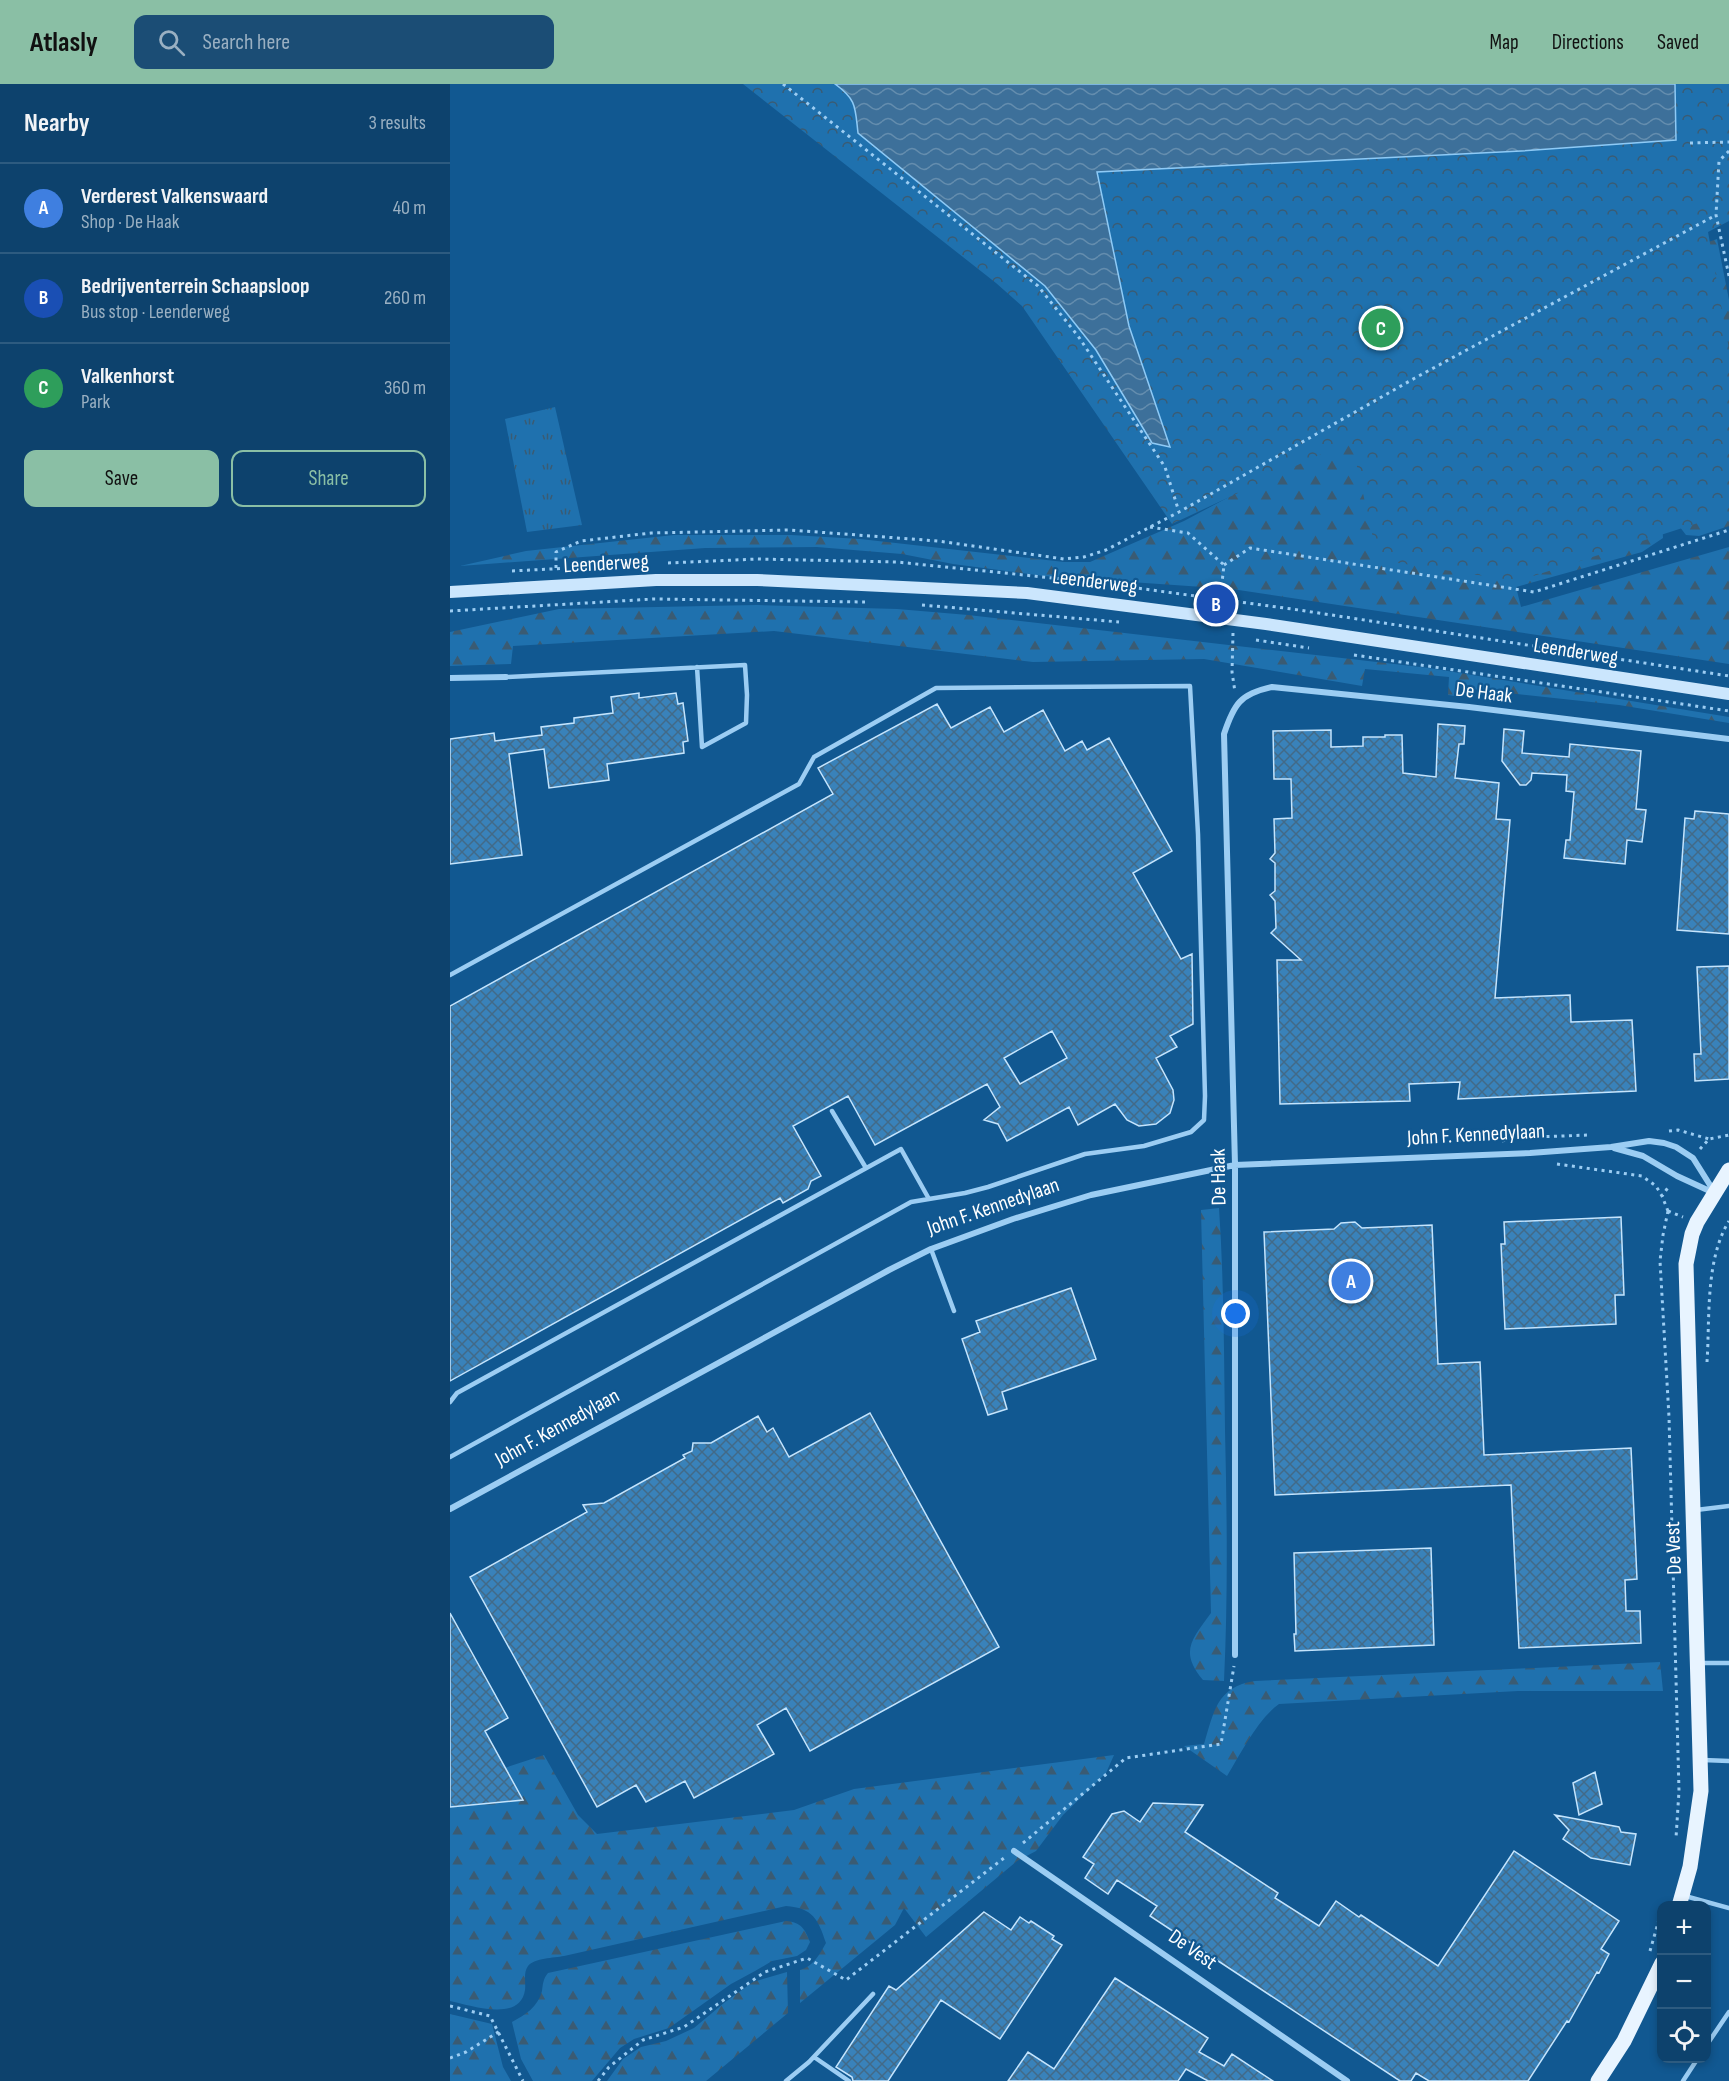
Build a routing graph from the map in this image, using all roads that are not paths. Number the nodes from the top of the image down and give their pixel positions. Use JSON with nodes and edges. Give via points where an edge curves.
{"nodes":[{"id":1,"x":450,"y":592,"type":"edge"},
{"id":2,"x":697,"y":667,"type":"junction"},
{"id":3,"x":506,"y":677,"type":"joint"},
{"id":4,"x":450,"y":678,"type":"edge"},
{"id":5,"x":1729,"y":694,"type":"edge"},
{"id":6,"x":1729,"y":739,"type":"edge"},
{"id":7,"x":450,"y":975,"type":"edge"},
{"id":8,"x":832,"y":1111,"type":"dead end"},
{"id":9,"x":1611,"y":1147,"type":"junction"},
{"id":10,"x":1235,"y":1166,"type":"junction"},
{"id":11,"x":866,"y":1168,"type":"junction"},
{"id":12,"x":1729,"y":1170,"type":"edge"},
{"id":13,"x":1729,"y":1185,"type":"edge"},
{"id":14,"x":1715,"y":1193,"type":"junction"},
{"id":15,"x":928,"y":1199,"type":"junction"},
{"id":16,"x":932,"y":1249,"type":"junction"},
{"id":17,"x":954,"y":1311,"type":"dead end"},
{"id":18,"x":450,"y":1402,"type":"edge"},
{"id":19,"x":450,"y":1457,"type":"edge"},
{"id":20,"x":1729,"y":1506,"type":"edge"},
{"id":21,"x":450,"y":1509,"type":"edge"},
{"id":22,"x":1693,"y":1510,"type":"junction"},
{"id":23,"x":1235,"y":1655,"type":"road end"},
{"id":24,"x":1698,"y":1663,"type":"junction"},
{"id":25,"x":1729,"y":1663,"type":"edge"},
{"id":26,"x":1701,"y":1760,"type":"junction"},
{"id":27,"x":1729,"y":1761,"type":"edge"},
{"id":28,"x":1014,"y":1851,"type":"road end"},
{"id":29,"x":1681,"y":1900,"type":"edge"},
{"id":30,"x":1729,"y":1908,"type":"edge"},
{"id":31,"x":1657,"y":1973,"type":"edge"},
{"id":32,"x":873,"y":1994,"type":"dead end"},
{"id":33,"x":1729,"y":2012,"type":"edge"},
{"id":34,"x":1711,"y":2040,"type":"edge"},
{"id":35,"x":814,"y":2056,"type":"junction"},
{"id":36,"x":1695,"y":2063,"type":"edge"},
{"id":37,"x":786,"y":2081,"type":"edge"},
{"id":38,"x":849,"y":2081,"type":"edge"},
{"id":39,"x":1347,"y":2081,"type":"edge"},
{"id":40,"x":1598,"y":2081,"type":"edge"},
{"id":41,"x":1683,"y":2081,"type":"edge"}],
"edges":[{"from":1,"to":5,"type":"street","name":"Leenderweg","via":[[656,580],[757,580],[1027,593]]},
{"from":2,"to":2,"type":"lane","via":[[700,717],[702,747],[746,723],[747,695],[745,665]]},
{"from":2,"to":3,"type":"lane"},
{"from":3,"to":4,"type":"street"},
{"from":6,"to":10,"type":"street","name":"De Haak","via":[[1272,687],[1258,690],[1239,702],[1224,734]]},
{"from":7,"to":15,"type":"lane","via":[[799,784],[814,757],[936,688],[1190,686],[1198,834],[1204,1120],[1191,1132],[1144,1146],[1085,1154],[988,1187]]},
{"from":8,"to":11,"type":"lane"},
{"from":9,"to":10,"type":"street","name":"John F. Kennedylaan"},
{"from":9,"to":14,"type":"street","name":"John F. Kennedylaan","via":[[1643,1156]]},
{"from":9,"to":14,"type":"street","name":"John F. Kennedylaan","via":[[1649,1141],[1676,1147],[1693,1158]]},
{"from":10,"to":16,"type":"street","name":"John F. Kennedylaan","via":[[1091,1195]]},
{"from":10,"to":23,"type":"street","name":"De Haak"},
{"from":11,"to":15,"type":"lane","via":[[901,1149]]},
{"from":11,"to":18,"type":"lane","via":[[457,1393]]},
{"from":12,"to":14,"type":"main road"},
{"from":13,"to":14,"type":"main road"},
{"from":14,"to":22,"type":"main road","name":"De Vest","via":[[1697,1221],[1686,1264]]},
{"from":15,"to":19,"type":"lane","via":[[911,1202]]},
{"from":16,"to":17,"type":"lane"},
{"from":16,"to":21,"type":"street","name":"John F. Kennedylaan"},
{"from":20,"to":22,"type":"lane"},
{"from":22,"to":24,"type":"main road","name":"De Vest"},
{"from":24,"to":25,"type":"lane"},
{"from":24,"to":26,"type":"main road","name":"De Vest"},
{"from":26,"to":27,"type":"lane"},
{"from":26,"to":29,"type":"main road","name":"De Vest","via":[[1701,1791]]},
{"from":28,"to":39,"type":"street","name":"De Vest"},
{"from":29,"to":30,"type":"lane"},
{"from":31,"to":40,"type":"main road","via":[[1624,2041]]},
{"from":32,"to":35,"type":"lane"},
{"from":33,"to":34,"type":"lane"},
{"from":35,"to":37,"type":"lane"},
{"from":35,"to":38,"type":"lane"},
{"from":36,"to":41,"type":"lane"}]}
